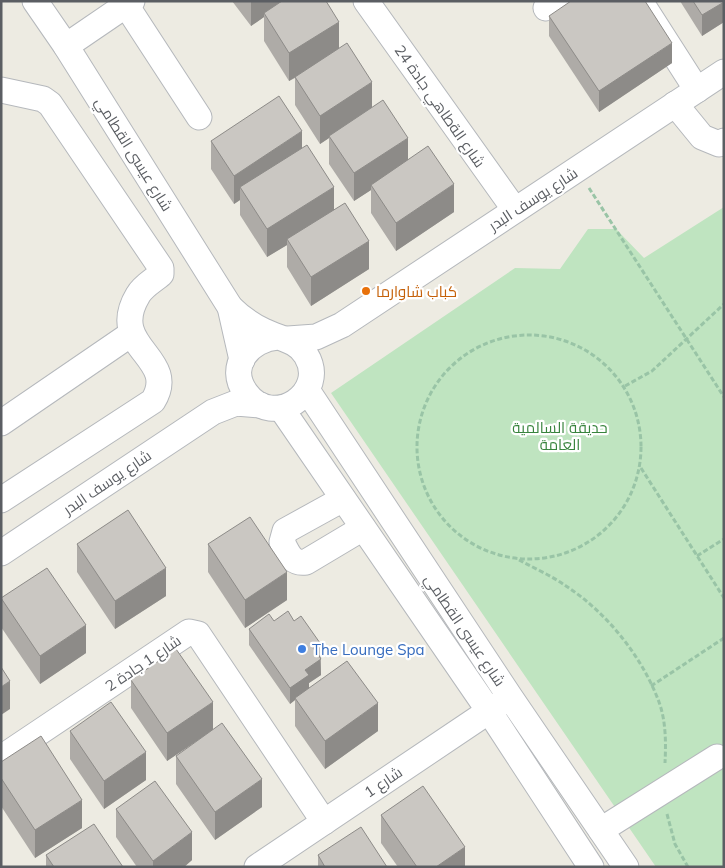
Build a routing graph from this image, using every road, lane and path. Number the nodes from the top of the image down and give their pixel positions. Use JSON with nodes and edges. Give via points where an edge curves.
{"nodes":[{"id":1,"x":35,"y":1,"type":"edge"},
{"id":2,"x":366,"y":1,"type":"edge"},
{"id":3,"x":640,"y":1,"type":"edge"},
{"id":4,"x":129,"y":3,"type":"edge"},
{"id":5,"x":66,"y":46,"type":"junction"},
{"id":6,"x":724,"y":72,"type":"edge"},
{"id":7,"x":1,"y":90,"type":"edge"},
{"id":8,"x":697,"y":90,"type":"junction"},
{"id":9,"x":675,"y":104,"type":"junction"},
{"id":10,"x":198,"y":117,"type":"dead end"},
{"id":11,"x":724,"y":141,"type":"edge"},
{"id":12,"x":577,"y":169,"type":"junction"},
{"id":13,"x":515,"y":210,"type":"junction"},
{"id":14,"x":724,"y":304,"type":"edge"},
{"id":15,"x":230,"y":307,"type":"junction"},
{"id":16,"x":342,"y":325,"type":"junction"},
{"id":17,"x":131,"y":334,"type":"junction"},
{"id":18,"x":283,"y":338,"type":"junction"},
{"id":19,"x":687,"y":340,"type":"junction"},
{"id":20,"x":240,"y":365,"type":"junction"},
{"id":21,"x":309,"y":384,"type":"junction"},
{"id":22,"x":625,"y":386,"type":"junction"},
{"id":23,"x":724,"y":398,"type":"edge"},
{"id":24,"x":270,"y":407,"type":"junction"},
{"id":25,"x":213,"y":412,"type":"junction"},
{"id":26,"x":1,"y":423,"type":"edge"},
{"id":27,"x":641,"y":467,"type":"junction"},
{"id":28,"x":343,"y":498,"type":"junction"},
{"id":29,"x":1,"y":500,"type":"edge"},
{"id":30,"x":363,"y":528,"type":"junction"},
{"id":31,"x":724,"y":539,"type":"edge"},
{"id":32,"x":1,"y":553,"type":"edge"},
{"id":33,"x":697,"y":556,"type":"junction"},
{"id":34,"x":518,"y":560,"type":"junction"},
{"id":35,"x":724,"y":598,"type":"edge"},
{"id":36,"x":724,"y":638,"type":"edge"},
{"id":37,"x":651,"y":686,"type":"junction"},
{"id":38,"x":510,"y":697,"type":"junction"},
{"id":39,"x":489,"y":712,"type":"junction"},
{"id":40,"x":717,"y":757,"type":"dead end"},
{"id":41,"x":1,"y":758,"type":"edge"},
{"id":42,"x":665,"y":790,"type":"junction"},
{"id":43,"x":324,"y":822,"type":"junction"},
{"id":44,"x":601,"y":830,"type":"junction"},
{"id":45,"x":257,"y":867,"type":"edge"},
{"id":46,"x":591,"y":867,"type":"edge"},
{"id":47,"x":626,"y":867,"type":"edge"},
{"id":48,"x":688,"y":867,"type":"edge"}],
"edges":[{"from":1,"to":5,"type":"street","name":"شارع عيسى القطامي"},
{"from":2,"to":13,"type":"street","name":"شارع الةطاهي جادة 24"},
{"from":3,"to":8,"type":"street"},
{"from":4,"to":5,"type":"street"},
{"from":4,"to":10,"type":"street"},
{"from":5,"to":15,"type":"street","name":"شارع عيسى القطامي"},
{"from":6,"to":8,"type":"street","name":"شارع يوسف البدر"},
{"from":7,"to":17,"type":"street","via":[[43,99],[50,104],[161,268],[160,274],[138,294],[130,313]]},
{"from":8,"to":9,"type":"street","name":"شارع يوسف البدر"},
{"from":9,"to":11,"type":"street","via":[[702,136],[719,144]]},
{"from":9,"to":12,"type":"street","name":"شارع يوسف البدر"},
{"from":12,"to":13,"type":"street","name":"شارع يوسف البدر"},
{"from":12,"to":19,"type":"path"},
{"from":13,"to":16,"type":"street","name":"شارع يوسف البدر"},
{"from":14,"to":19,"type":"path"},
{"from":15,"to":18,"type":"street","name":"شارع عيسى القطامي","via":[[252,325]]},
{"from":15,"to":20,"type":"street","name":"شارع عيسى القطامي"},
{"from":16,"to":18,"type":"street","name":"شارع يوسف البدر","via":[[316,337]]},
{"from":16,"to":21,"type":"street","name":"شارع يوسف البدر","via":[[323,350]]},
{"from":17,"to":26,"type":"street"},
{"from":17,"to":29,"type":"street","via":[[158,370],[160,382],[153,401]]},
{"from":18,"to":20,"type":"street","via":[[256,342]]},
{"from":18,"to":21,"type":"street","via":[[306,355],[310,366]]},
{"from":19,"to":22,"type":"path","via":[[652,371]]},
{"from":19,"to":23,"type":"path"},
{"from":20,"to":24,"type":"street","via":[[244,390]]},
{"from":20,"to":25,"type":"street","name":"شارع يوسف البدر","via":[[230,393]]},
{"from":21,"to":24,"type":"street","via":[[291,405]]},
{"from":21,"to":38,"type":"street","name":"شارع عيسى القطامي"},
{"from":22,"to":27,"type":"path","via":[[637,412],[642,439]]},
{"from":22,"to":34,"type":"path","via":[[606,365],[583,348],[556,338],[528,335],[500,339],[473,350],[450,366],[433,388],[421,414],[416,443],[418,471],[428,498],[444,521],[465,540],[490,553]]},
{"from":24,"to":25,"type":"street","name":"شارع يوسف البدر","via":[[236,403]]},
{"from":24,"to":28,"type":"street","name":"شارع عيسى القطامي"},
{"from":25,"to":32,"type":"street","name":"شارع يوسف البدر"},
{"from":27,"to":33,"type":"path"},
{"from":27,"to":34,"type":"path","via":[[633,494],[618,518],[598,538],[573,551],[546,559]]},
{"from":28,"to":30,"type":"street","name":"شارع عيسى القطامي"},
{"from":28,"to":30,"type":"street","via":[[285,531],[282,542],[293,561],[298,564],[306,562]]},
{"from":30,"to":39,"type":"street","name":"شارع عيسى القطامي"},
{"from":31,"to":33,"type":"path"},
{"from":33,"to":35,"type":"path"},
{"from":34,"to":37,"type":"path","via":[[566,585],[589,603],[626,643]]},
{"from":36,"to":37,"type":"path"},
{"from":37,"to":42,"type":"path","via":[[659,702],[665,730]]},
{"from":38,"to":39,"type":"street","name":"شارع 1"},
{"from":38,"to":44,"type":"street","name":"شارع عيسى القطامي"},
{"from":39,"to":43,"type":"street","name":"شارع 1"},
{"from":39,"to":46,"type":"street","name":"شارع عيسى القطامي"},
{"from":40,"to":42,"type":"street"},
{"from":41,"to":43,"type":"street","name":"شارع 1 جادة 2","via":[[193,632],[198,634]]},
{"from":42,"to":44,"type":"street"},
{"from":42,"to":48,"type":"path","via":[[667,817],[675,844]]},
{"from":43,"to":45,"type":"street","name":"شارع 1"},
{"from":44,"to":47,"type":"street","name":"شارع عيسى القطامي"}]}
